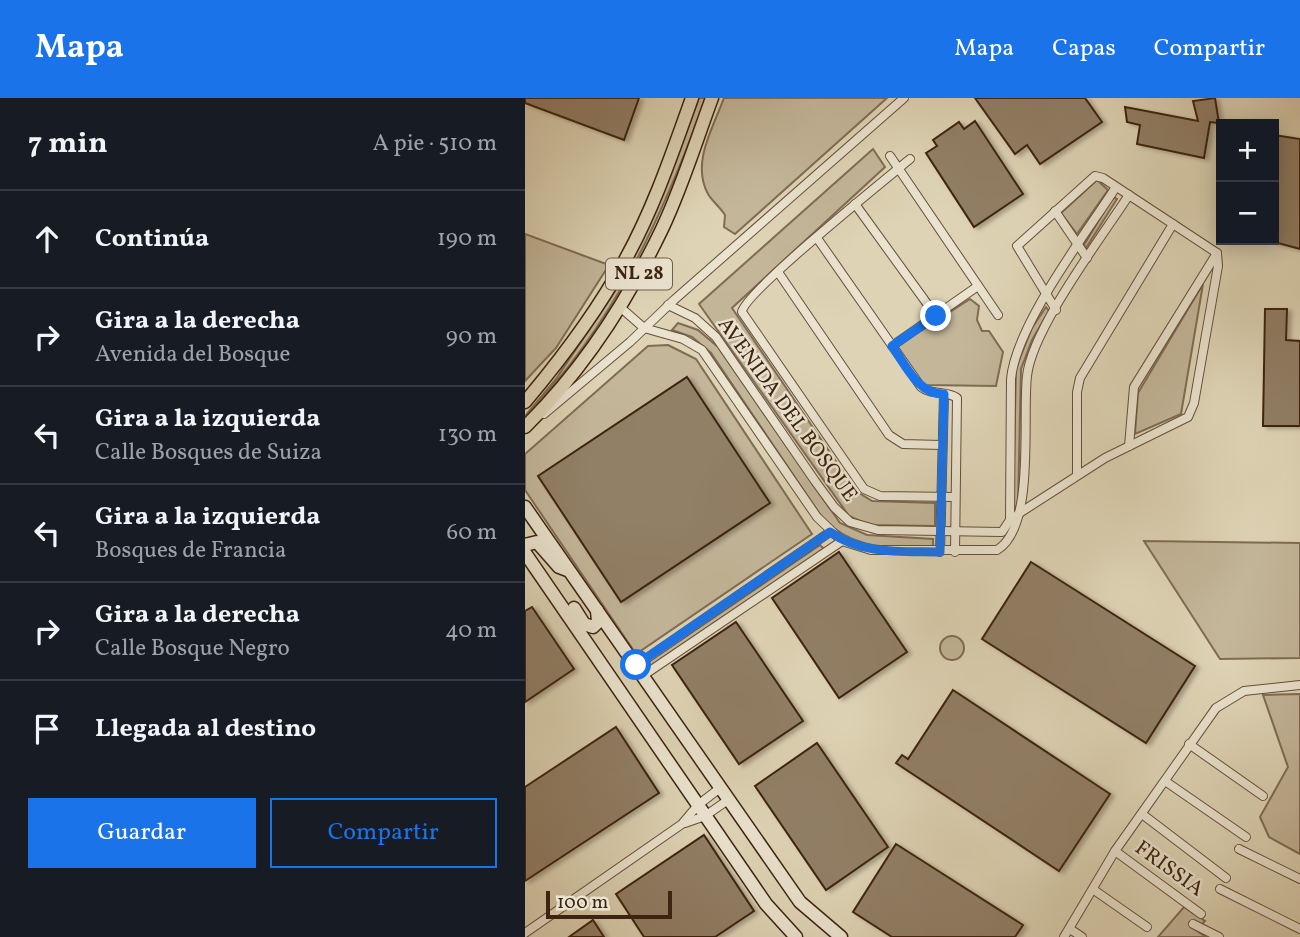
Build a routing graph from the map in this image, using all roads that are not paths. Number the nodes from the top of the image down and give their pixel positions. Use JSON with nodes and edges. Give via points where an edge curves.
{"nodes":[{"id":1,"x":692,"y":98,"type":"edge"},
{"id":2,"x":712,"y":98,"type":"edge"},
{"id":3,"x":904,"y":98,"type":"edge"},
{"id":4,"x":890,"y":156,"type":"dead end"},
{"id":5,"x":911,"y":159,"type":"dead end"},
{"id":6,"x":899,"y":168,"type":"junction"},
{"id":7,"x":1116,"y":187,"type":"junction"},
{"id":8,"x":1129,"y":195,"type":"junction"},
{"id":9,"x":855,"y":204,"type":"junction"},
{"id":10,"x":1055,"y":211,"type":"junction"},
{"id":11,"x":1173,"y":225,"type":"junction"},
{"id":12,"x":817,"y":237,"type":"junction"},
{"id":13,"x":1079,"y":244,"type":"junction"},
{"id":14,"x":1217,"y":253,"type":"junction"},
{"id":15,"x":1087,"y":258,"type":"junction"},
{"id":16,"x":778,"y":272,"type":"junction"},
{"id":17,"x":978,"y":286,"type":"junction"},
{"id":18,"x":1047,"y":295,"type":"junction"},
{"id":19,"x":668,"y":305,"type":"junction"},
{"id":20,"x":620,"y":307,"type":"junction"},
{"id":21,"x":1056,"y":310,"type":"junction"},
{"id":22,"x":998,"y":315,"type":"dead end"},
{"id":23,"x":936,"y":316,"type":"junction"},
{"id":24,"x":644,"y":328,"type":"junction"},
{"id":25,"x":892,"y":346,"type":"junction"},
{"id":26,"x":944,"y":394,"type":"junction"},
{"id":27,"x":525,"y":402,"type":"edge"},
{"id":28,"x":526,"y":426,"type":"edge"},
{"id":29,"x":941,"y":445,"type":"junction"},
{"id":30,"x":1129,"y":446,"type":"junction"},
{"id":31,"x":1077,"y":475,"type":"junction"},
{"id":32,"x":941,"y":497,"type":"junction"},
{"id":33,"x":955,"y":497,"type":"junction"},
{"id":34,"x":525,"y":507,"type":"edge"},
{"id":35,"x":1021,"y":512,"type":"junction"},
{"id":36,"x":1010,"y":520,"type":"junction"},
{"id":37,"x":830,"y":532,"type":"junction"},
{"id":38,"x":940,"y":533,"type":"junction"},
{"id":39,"x":955,"y":534,"type":"junction"},
{"id":40,"x":842,"y":541,"type":"junction"},
{"id":41,"x":525,"y":545,"type":"edge"},
{"id":42,"x":940,"y":552,"type":"junction"},
{"id":43,"x":955,"y":552,"type":"junction"},
{"id":44,"x":525,"y":553,"type":"edge"},
{"id":45,"x":571,"y":570,"type":"junction"},
{"id":46,"x":540,"y":574,"type":"junction"},
{"id":47,"x":596,"y":607,"type":"junction"},
{"id":48,"x":640,"y":670,"type":"junction"},
{"id":49,"x":1300,"y":685,"type":"edge"},
{"id":50,"x":1189,"y":744,"type":"junction"},
{"id":51,"x":1165,"y":781,"type":"junction"},
{"id":52,"x":720,"y":788,"type":"junction"},
{"id":53,"x":1263,"y":796,"type":"dead end"},
{"id":54,"x":728,"y":800,"type":"junction"},
{"id":55,"x":701,"y":810,"type":"junction"},
{"id":56,"x":1142,"y":814,"type":"junction"},
{"id":57,"x":1246,"y":837,"type":"dead end"},
{"id":58,"x":1239,"y":849,"type":"dead end"},
{"id":59,"x":1115,"y":851,"type":"junction"},
{"id":60,"x":1226,"y":878,"type":"dead end"},
{"id":61,"x":1300,"y":879,"type":"edge"},
{"id":62,"x":1220,"y":889,"type":"dead end"},
{"id":63,"x":1094,"y":890,"type":"junction"},
{"id":64,"x":1201,"y":914,"type":"dead end"},
{"id":65,"x":1193,"y":924,"type":"dead end"},
{"id":66,"x":1147,"y":927,"type":"dead end"},
{"id":67,"x":1070,"y":929,"type":"junction"},
{"id":68,"x":1300,"y":929,"type":"edge"},
{"id":69,"x":525,"y":933,"type":"edge"},
{"id":70,"x":796,"y":937,"type":"edge"},
{"id":71,"x":841,"y":937,"type":"edge"},
{"id":72,"x":1064,"y":937,"type":"edge"},
{"id":73,"x":1082,"y":937,"type":"edge"},
{"id":74,"x":1219,"y":937,"type":"edge"}],
"edges":[{"from":1,"to":27,"type":"main road","number":"NL 28","via":[[665,174],[624,263],[558,362]]},
{"from":2,"to":20,"type":"main road","number":"NL 28","via":[[663,227]]},
{"from":3,"to":19,"type":"street"},
{"from":4,"to":6,"type":"street"},
{"from":5,"to":6,"type":"street"},
{"from":6,"to":9,"type":"street"},
{"from":6,"to":17,"type":"street"},
{"from":7,"to":8,"type":"street"},
{"from":7,"to":10,"type":"street","via":[[1095,176]]},
{"from":7,"to":13,"type":"street"},
{"from":8,"to":11,"type":"street"},
{"from":8,"to":15,"type":"street"},
{"from":9,"to":12,"type":"street"},
{"from":9,"to":23,"type":"street"},
{"from":10,"to":13,"type":"street"},
{"from":10,"to":18,"type":"street","via":[[1017,246]]},
{"from":11,"to":14,"type":"street"},
{"from":11,"to":31,"type":"street","via":[[1080,378]]},
{"from":12,"to":16,"type":"street"},
{"from":12,"to":25,"type":"street"},
{"from":13,"to":15,"type":"street"},
{"from":13,"to":18,"type":"street"},
{"from":14,"to":30,"type":"street","via":[[1134,387]]},
{"from":14,"to":30,"type":"street","via":[[1191,411],[1182,422]]},
{"from":15,"to":21,"type":"street"},
{"from":16,"to":29,"type":"street","via":[[889,435],[903,444]]},
{"from":16,"to":32,"type":"street","via":[[742,308],[743,315],[864,489],[880,496]]},
{"from":17,"to":22,"type":"street"},
{"from":17,"to":23,"type":"street"},
{"from":18,"to":21,"type":"street"},
{"from":18,"to":36,"type":"street","via":[[1021,340],[1012,369]]},
{"from":19,"to":24,"type":"street"},
{"from":19,"to":38,"type":"street","name":"AVENIDA DEL BOSQUE","via":[[695,318],[716,337],[840,514],[864,528]]},
{"from":20,"to":24,"type":"street"},
{"from":20,"to":28,"type":"main road","number":"NL 28","via":[[579,367]]},
{"from":21,"to":35,"type":"street","via":[[1035,344],[1028,367]]},
{"from":23,"to":25,"type":"street"},
{"from":24,"to":28,"type":"street","via":[[581,385]]},
{"from":24,"to":37,"type":"street","name":"AVENIDA DEL BOSQUE","via":[[683,339],[702,350]]},
{"from":25,"to":26,"type":"street","via":[[921,387]]},
{"from":26,"to":29,"type":"street"},
{"from":26,"to":33,"type":"street","via":[[956,396]]},
{"from":29,"to":32,"type":"street"},
{"from":30,"to":31,"type":"street"},
{"from":31,"to":35,"type":"street"},
{"from":32,"to":33,"type":"street"},
{"from":32,"to":38,"type":"street"},
{"from":33,"to":39,"type":"street"},
{"from":34,"to":45,"type":"main road"},
{"from":35,"to":36,"type":"street"},
{"from":35,"to":43,"type":"street","name":"AVENIDA DEL BOSQUE","via":[[1005,545],[992,552]]},
{"from":36,"to":39,"type":"street","name":"AVENIDA DEL BOSQUE","via":[[1005,531]]},
{"from":37,"to":40,"type":"street","name":"AVENIDA DEL BOSQUE"},
{"from":37,"to":48,"type":"street"},
{"from":38,"to":39,"type":"street","name":"AVENIDA DEL BOSQUE"},
{"from":38,"to":42,"type":"street"},
{"from":39,"to":43,"type":"street"},
{"from":40,"to":42,"type":"street","name":"AVENIDA DEL BOSQUE","via":[[871,550]]},
{"from":40,"to":48,"type":"street"},
{"from":41,"to":45,"type":"main road","via":[[537,542],[559,567]]},
{"from":42,"to":43,"type":"street","name":"AVENIDA DEL BOSQUE"},
{"from":44,"to":46,"type":"main road"},
{"from":45,"to":47,"type":"main road"},
{"from":46,"to":47,"type":"main road","via":[[555,582],[589,626],[598,622]]},
{"from":46,"to":55,"type":"main road"},
{"from":47,"to":48,"type":"main road"},
{"from":48,"to":52,"type":"main road"},
{"from":49,"to":50,"type":"street","via":[[1259,687],[1228,699]]},
{"from":50,"to":51,"type":"street"},
{"from":50,"to":53,"type":"street"},
{"from":51,"to":56,"type":"street"},
{"from":51,"to":57,"type":"street"},
{"from":52,"to":54,"type":"main road"},
{"from":52,"to":55,"type":"street"},
{"from":54,"to":55,"type":"street"},
{"from":54,"to":71,"type":"main road","via":[[800,902]]},
{"from":55,"to":69,"type":"street"},
{"from":55,"to":70,"type":"main road","via":[[766,904]]},
{"from":56,"to":59,"type":"street"},
{"from":56,"to":60,"type":"street"},
{"from":58,"to":61,"type":"street"},
{"from":59,"to":63,"type":"street"},
{"from":59,"to":64,"type":"street","name":"FRISSIA"},
{"from":62,"to":68,"type":"street"},
{"from":63,"to":66,"type":"street"},
{"from":63,"to":67,"type":"street"},
{"from":65,"to":74,"type":"street"},
{"from":67,"to":72,"type":"street"},
{"from":67,"to":73,"type":"street"}]}
